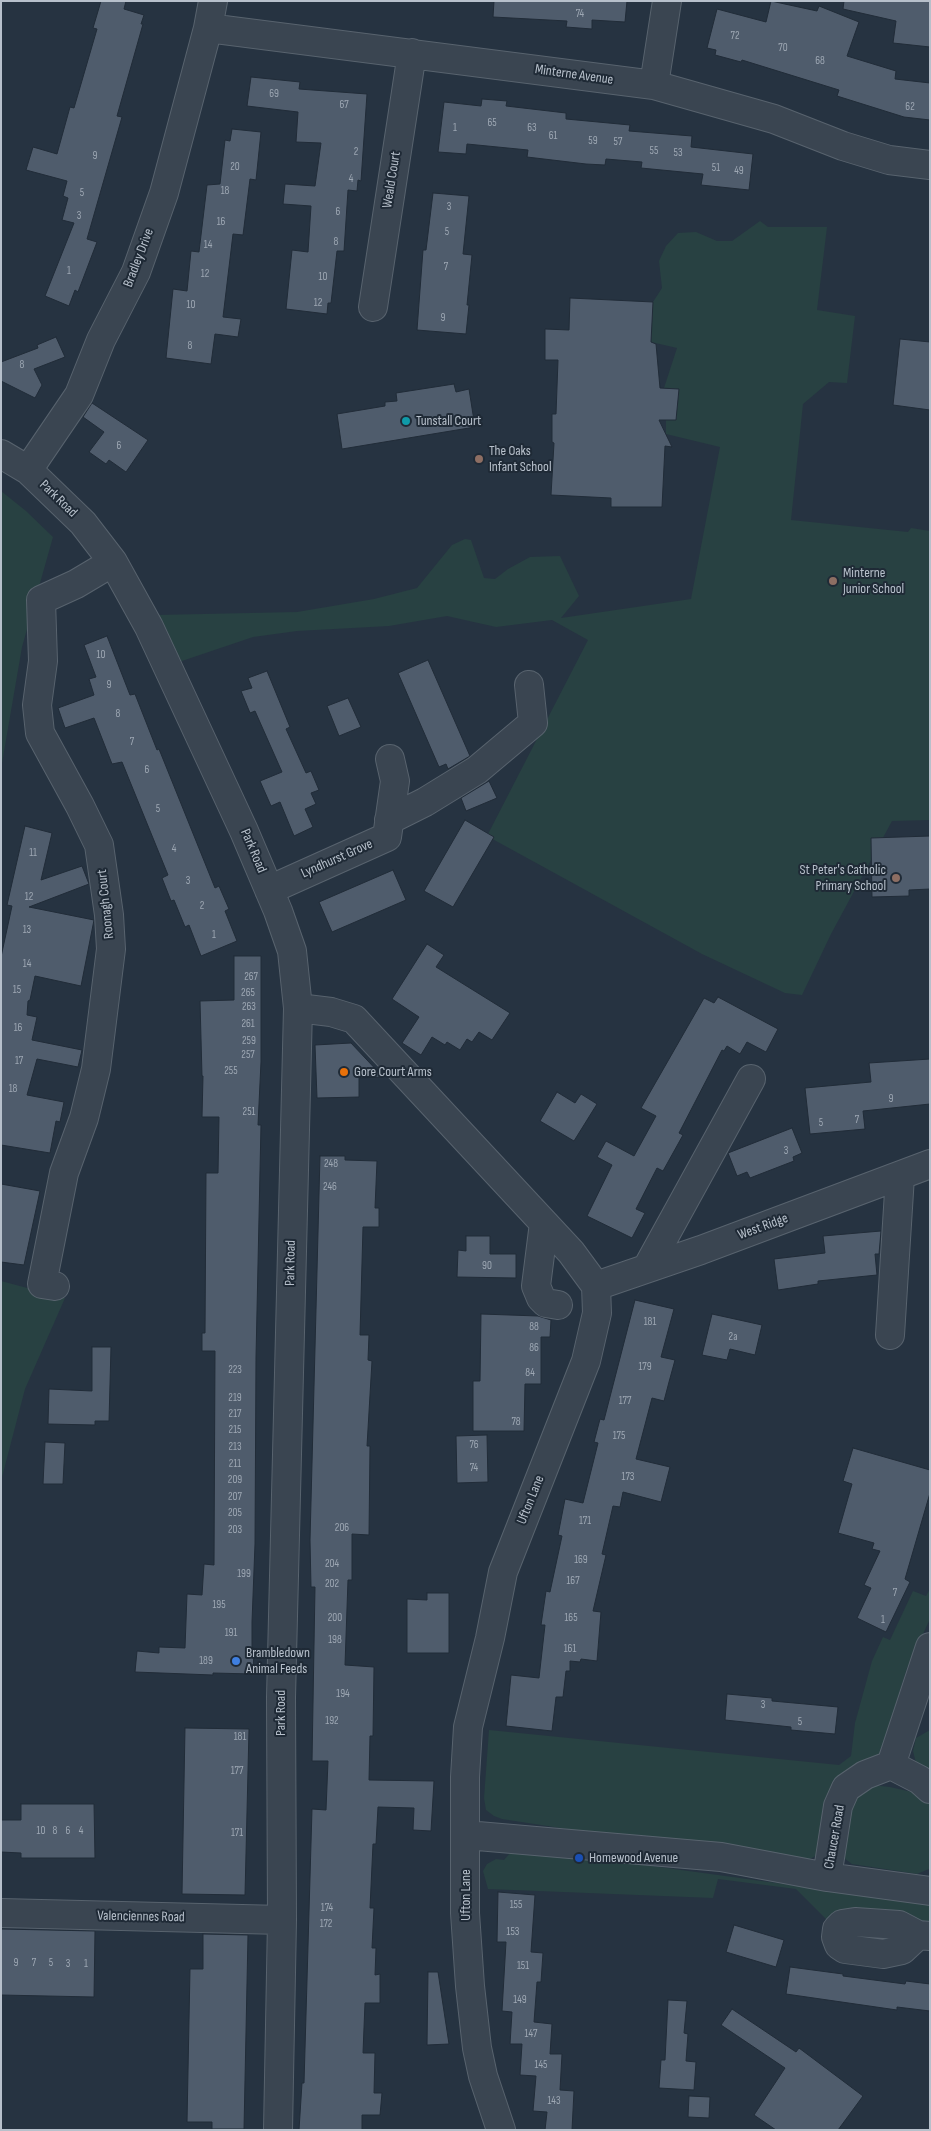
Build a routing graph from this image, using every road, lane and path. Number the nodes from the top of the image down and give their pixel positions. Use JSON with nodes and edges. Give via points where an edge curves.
{"nodes":[{"id":1,"x":212,"y":1,"type":"edge"},
{"id":2,"x":667,"y":1,"type":"edge"},
{"id":3,"x":208,"y":28,"type":"junction"},
{"id":4,"x":412,"y":53,"type":"junction"},
{"id":5,"x":654,"y":85,"type":"junction"},
{"id":6,"x":930,"y":165,"type":"edge"},
{"id":7,"x":373,"y":307,"type":"dead end"},
{"id":8,"x":1,"y":454,"type":"edge"},
{"id":9,"x":28,"y":470,"type":"junction"},
{"id":10,"x":113,"y":562,"type":"junction"},
{"id":11,"x":529,"y":685,"type":"dead end"},
{"id":12,"x":390,"y":759,"type":"dead end"},
{"id":13,"x":389,"y":820,"type":"junction"},
{"id":14,"x":269,"y":890,"type":"junction"},
{"id":15,"x":298,"y":1008,"type":"junction"},
{"id":16,"x":751,"y":1079,"type":"dead end"},
{"id":17,"x":930,"y":1164,"type":"edge"},
{"id":18,"x":900,"y":1176,"type":"junction"},
{"id":19,"x":544,"y":1223,"type":"junction"},
{"id":20,"x":647,"y":1268,"type":"junction"},
{"id":21,"x":55,"y":1286,"type":"dead end"},
{"id":22,"x":596,"y":1286,"type":"junction"},
{"id":23,"x":558,"y":1305,"type":"dead end"},
{"id":24,"x":890,"y":1335,"type":"dead end"},
{"id":25,"x":930,"y":1647,"type":"edge"},
{"id":26,"x":921,"y":1710,"type":"edge"},
{"id":27,"x":891,"y":1765,"type":"junction"},
{"id":28,"x":930,"y":1790,"type":"edge"},
{"id":29,"x":466,"y":1834,"type":"junction"},
{"id":30,"x":827,"y":1878,"type":"junction"},
{"id":31,"x":930,"y":1891,"type":"edge"},
{"id":32,"x":1,"y":1913,"type":"edge"},
{"id":33,"x":282,"y":1920,"type":"junction"},
{"id":34,"x":278,"y":2130,"type":"edge"},
{"id":35,"x":501,"y":2130,"type":"edge"}],
"edges":[{"from":1,"to":3,"type":"street","name":"Bradley Drive"},
{"from":2,"to":5,"type":"street"},
{"from":3,"to":4,"type":"street","name":"Minterne Avenue"},
{"from":3,"to":9,"type":"street","name":"Bradley Drive","via":[[164,193],[136,272],[79,395]]},
{"from":4,"to":5,"type":"street","name":"Minterne Avenue"},
{"from":4,"to":7,"type":"street","name":"Weald Court"},
{"from":5,"to":6,"type":"street","name":"Minterne Avenue","via":[[774,119],[889,160]]},
{"from":8,"to":9,"type":"street","name":"Park Road"},
{"from":9,"to":10,"type":"street","name":"Park Road","via":[[83,523]]},
{"from":10,"to":14,"type":"street","name":"Park Road","via":[[149,627]]},
{"from":10,"to":21,"type":"street","name":"Roonagh Court","via":[[41,600],[43,661],[37,705],[40,733],[99,845],[111,949],[96,1069],[84,1118],[64,1173],[42,1284]]},
{"from":11,"to":13,"type":"street","via":[[533,723],[477,770]]},
{"from":12,"to":13,"type":"street","name":"Lyndhurst Grove","via":[[395,781]]},
{"from":13,"to":14,"type":"street","name":"Lyndhurst Grove","via":[[387,837]]},
{"from":14,"to":15,"type":"street","name":"Park Road","via":[[292,951]]},
{"from":15,"to":19,"type":"street","via":[[354,1019]]},
{"from":15,"to":33,"type":"street","name":"Park Road","via":[[281,1697]]},
{"from":16,"to":20,"type":"street"},
{"from":17,"to":18,"type":"street","name":"West Ridge"},
{"from":18,"to":20,"type":"street","name":"West Ridge"},
{"from":18,"to":24,"type":"street"},
{"from":19,"to":22,"type":"street"},
{"from":19,"to":23,"type":"street","via":[[536,1286],[546,1303]]},
{"from":20,"to":22,"type":"street","name":"West Ridge"},
{"from":22,"to":29,"type":"street","name":"Ufton Lane","via":[[597,1313],[586,1361],[503,1572],[468,1727]]},
{"from":25,"to":26,"type":"street"},
{"from":26,"to":27,"type":"street"},
{"from":27,"to":28,"type":"street","via":[[920,1780]]},
{"from":27,"to":30,"type":"street","name":"Chaucer Road","via":[[865,1775],[846,1788],[838,1806]]},
{"from":29,"to":30,"type":"street","via":[[721,1857]]},
{"from":29,"to":35,"type":"street","name":"Ufton Lane","via":[[465,1913],[477,2048]]},
{"from":30,"to":31,"type":"street"},
{"from":32,"to":33,"type":"street","name":"Valenciennes Road"},
{"from":33,"to":34,"type":"street","name":"Park Road"}]}
